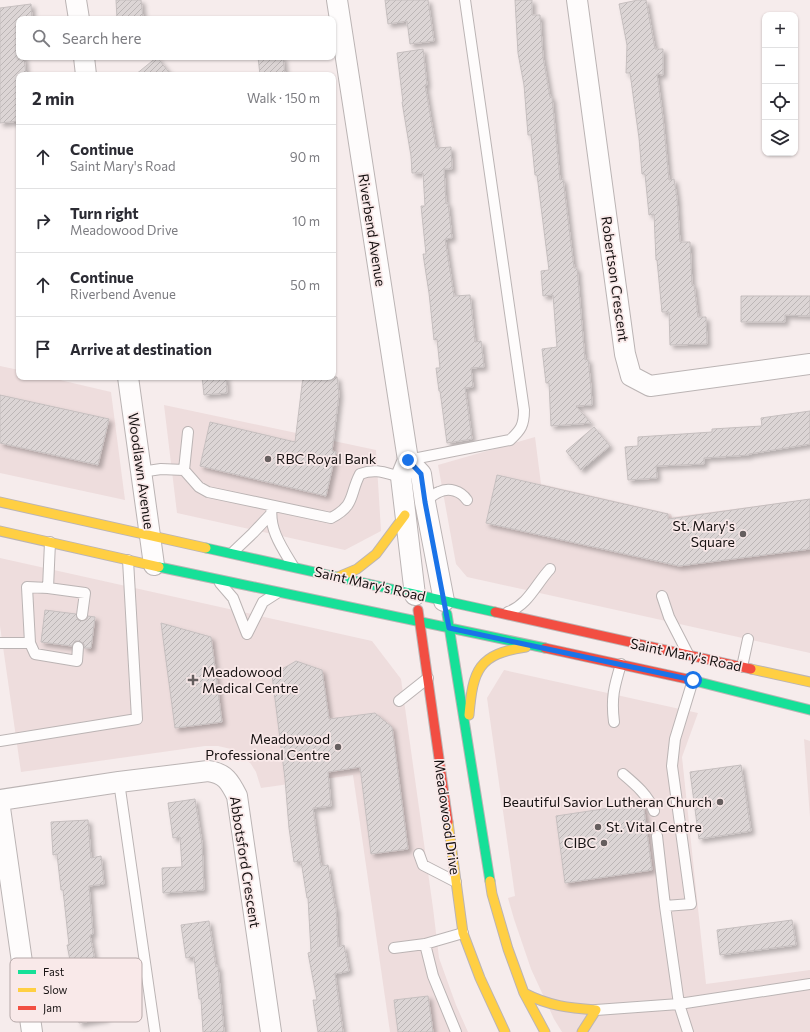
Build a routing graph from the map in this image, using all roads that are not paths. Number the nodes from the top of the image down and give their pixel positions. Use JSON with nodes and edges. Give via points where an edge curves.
{"nodes":[{"id":1,"x":76,"y":0,"type":"edge"},
{"id":2,"x":338,"y":0,"type":"edge"},
{"id":3,"x":465,"y":0,"type":"edge"},
{"id":4,"x":577,"y":0,"type":"edge"},
{"id":5,"x":79,"y":16,"type":"edge"},
{"id":6,"x":84,"y":60,"type":"edge"},
{"id":7,"x":86,"y":72,"type":"edge"},
{"id":8,"x":810,"y":364,"type":"edge"},
{"id":9,"x":128,"y":380,"type":"edge"},
{"id":10,"x":188,"y":432,"type":"dead end"},
{"id":11,"x":404,"y":469,"type":"junction"},
{"id":12,"x":184,"y":470,"type":"junction"},
{"id":13,"x":141,"y":472,"type":"junction"},
{"id":14,"x":468,"y":500,"type":"dead end"},
{"id":15,"x":0,"y":502,"type":"edge"},
{"id":16,"x":425,"y":502,"type":"junction"},
{"id":17,"x":271,"y":510,"type":"junction"},
{"id":18,"x":405,"y":515,"type":"junction"},
{"id":19,"x":0,"y":531,"type":"edge"},
{"id":20,"x":150,"y":535,"type":"junction"},
{"id":21,"x":50,"y":542,"type":"junction"},
{"id":22,"x":232,"y":553,"type":"junction"},
{"id":23,"x":128,"y":560,"type":"junction"},
{"id":24,"x":154,"y":565,"type":"junction"},
{"id":25,"x":294,"y":567,"type":"junction"},
{"id":26,"x":550,"y":569,"type":"dead end"},
{"id":27,"x":338,"y":577,"type":"junction"},
{"id":28,"x":216,"y":579,"type":"junction"},
{"id":29,"x":48,"y":588,"type":"junction"},
{"id":30,"x":278,"y":592,"type":"junction"},
{"id":31,"x":415,"y":595,"type":"junction"},
{"id":32,"x":662,"y":596,"type":"dead end"},
{"id":33,"x":444,"y":601,"type":"junction"},
{"id":34,"x":502,"y":614,"type":"junction"},
{"id":35,"x":82,"y":615,"type":"dead end"},
{"id":36,"x":420,"y":623,"type":"junction"},
{"id":37,"x":449,"y":628,"type":"junction"},
{"id":38,"x":748,"y":639,"type":"dead end"},
{"id":39,"x":0,"y":643,"type":"edge"},
{"id":40,"x":30,"y":643,"type":"junction"},
{"id":41,"x":534,"y":646,"type":"junction"},
{"id":42,"x":78,"y":647,"type":"dead end"},
{"id":43,"x":689,"y":655,"type":"junction"},
{"id":44,"x":621,"y":664,"type":"junction"},
{"id":45,"x":742,"y":667,"type":"junction"},
{"id":46,"x":428,"y":678,"type":"junction"},
{"id":47,"x":693,"y":680,"type":"junction"},
{"id":48,"x":810,"y":682,"type":"edge"},
{"id":49,"x":398,"y":701,"type":"dead end"},
{"id":50,"x":810,"y":710,"type":"edge"},
{"id":51,"x":614,"y":722,"type":"dead end"},
{"id":52,"x":0,"y":741,"type":"edge"},
{"id":53,"x":467,"y":746,"type":"junction"},
{"id":54,"x":623,"y":774,"type":"dead end"},
{"id":55,"x":119,"y":782,"type":"junction"},
{"id":56,"x":0,"y":800,"type":"edge"},
{"id":57,"x":0,"y":808,"type":"edge"},
{"id":58,"x":654,"y":810,"type":"dead end"},
{"id":59,"x":657,"y":836,"type":"dead end"},
{"id":60,"x":419,"y":854,"type":"dead end"},
{"id":61,"x":456,"y":882,"type":"junction"},
{"id":62,"x":665,"y":906,"type":"junction"},
{"id":63,"x":463,"y":933,"type":"junction"},
{"id":64,"x":425,"y":944,"type":"junction"},
{"id":65,"x":394,"y":948,"type":"dead end"},
{"id":66,"x":21,"y":958,"type":"edge"},
{"id":67,"x":810,"y":984,"type":"edge"},
{"id":68,"x":524,"y":993,"type":"junction"},
{"id":69,"x":679,"y":1004,"type":"junction"},
{"id":70,"x":596,"y":1010,"type":"junction"},
{"id":71,"x":31,"y":1022,"type":"edge"},
{"id":72,"x":32,"y":1032,"type":"edge"},
{"id":73,"x":155,"y":1032,"type":"edge"},
{"id":74,"x":271,"y":1032,"type":"edge"},
{"id":75,"x":456,"y":1032,"type":"edge"},
{"id":76,"x":505,"y":1032,"type":"edge"},
{"id":77,"x":545,"y":1032,"type":"edge"},
{"id":78,"x":582,"y":1032,"type":"edge"},
{"id":79,"x":688,"y":1032,"type":"edge"}],
"edges":[{"from":1,"to":5,"type":"street"},
{"from":2,"to":11,"type":"street","name":"Riverbend Avenue"},
{"from":3,"to":11,"type":"lane","via":[[524,420],[520,430],[510,440]]},
{"from":4,"to":8,"type":"street","name":"Robertson Crescent","via":[[625,354],[631,376],[650,386]]},
{"from":6,"to":7,"type":"street"},
{"from":9,"to":13,"type":"street","name":"Woodlawn Avenue"},
{"from":10,"to":12,"type":"lane"},
{"from":11,"to":16,"type":"street","via":[[421,474]]},
{"from":11,"to":17,"type":"lane","via":[[368,471],[360,474],[354,484],[351,500],[342,512],[331,518]]},
{"from":11,"to":18,"type":"street","name":"Riverbend Avenue"},
{"from":12,"to":13,"type":"lane","via":[[161,469]]},
{"from":12,"to":17,"type":"lane","via":[[199,487],[208,492]]},
{"from":13,"to":20,"type":"street","name":"Woodlawn Avenue"},
{"from":14,"to":16,"type":"lane","via":[[458,491],[452,490],[439,492]]},
{"from":15,"to":20,"type":"main road","name":"Saint Mary's Road"},
{"from":16,"to":18,"type":"lane"},
{"from":16,"to":33,"type":"street"},
{"from":17,"to":22,"type":"lane","via":[[249,538]]},
{"from":17,"to":25,"type":"lane","via":[[277,538]]},
{"from":18,"to":27,"type":"main road","via":[[376,554],[357,569]]},
{"from":18,"to":31,"type":"street","name":"Riverbend Avenue"},
{"from":19,"to":21,"type":"main road","name":"Saint Mary's Road"},
{"from":20,"to":22,"type":"main road","name":"Saint Mary's Road"},
{"from":20,"to":24,"type":"street","name":"Woodlawn Avenue"},
{"from":21,"to":23,"type":"main road","name":"Saint Mary's Road"},
{"from":21,"to":29,"type":"lane"},
{"from":22,"to":25,"type":"main road","name":"Saint Mary's Road"},
{"from":23,"to":24,"type":"main road","name":"Saint Mary's Road"},
{"from":23,"to":52,"type":"lane","via":[[137,719]]},
{"from":24,"to":28,"type":"main road","name":"Saint Mary's Road"},
{"from":25,"to":27,"type":"main road","name":"Saint Mary's Road"},
{"from":26,"to":34,"type":"lane","via":[[525,602]]},
{"from":27,"to":31,"type":"main road","name":"Saint Mary's Road"},
{"from":28,"to":30,"type":"main road","name":"Saint Mary's Road"},
{"from":28,"to":30,"type":"lane","via":[[233,598],[247,634],[263,602]]},
{"from":29,"to":35,"type":"lane","via":[[85,593]]},
{"from":29,"to":40,"type":"lane","via":[[27,587]]},
{"from":30,"to":36,"type":"main road","name":"Saint Mary's Road"},
{"from":31,"to":33,"type":"main road","name":"Saint Mary's Road"},
{"from":31,"to":36,"type":"main road","name":"Meadowood Drive"},
{"from":32,"to":43,"type":"lane","via":[[669,617]]},
{"from":33,"to":34,"type":"main road","name":"Saint Mary's Road"},
{"from":33,"to":37,"type":"main road"},
{"from":34,"to":43,"type":"main road","name":"Saint Mary's Road"},
{"from":36,"to":37,"type":"main road","name":"Saint Mary's Road"},
{"from":36,"to":46,"type":"main road","name":"Meadowood Drive"},
{"from":37,"to":41,"type":"main road","name":"Saint Mary's Road"},
{"from":37,"to":53,"type":"main road"},
{"from":38,"to":45,"type":"lane"},
{"from":39,"to":40,"type":"lane"},
{"from":40,"to":42,"type":"lane","via":[[35,654],[77,661]]},
{"from":41,"to":44,"type":"main road","name":"Saint Mary's Road"},
{"from":41,"to":53,"type":"main road","via":[[503,651],[486,659],[476,674],[470,701]]},
{"from":43,"to":45,"type":"main road","name":"Saint Mary's Road"},
{"from":44,"to":47,"type":"main road","name":"Saint Mary's Road"},
{"from":44,"to":51,"type":"lane","via":[[612,705]]},
{"from":45,"to":48,"type":"main road","name":"Saint Mary's Road"},
{"from":46,"to":49,"type":"lane"},
{"from":46,"to":61,"type":"main road","name":"Meadowood Drive"},
{"from":47,"to":50,"type":"main road","name":"Saint Mary's Road"},
{"from":47,"to":62,"type":"lane","via":[[675,739],[672,766],[691,904]]},
{"from":53,"to":68,"type":"main road","via":[[492,894]]},
{"from":54,"to":58,"type":"lane","via":[[644,792]]},
{"from":55,"to":56,"type":"street","name":"Abbotsford Crescent"},
{"from":55,"to":73,"type":"lane"},
{"from":55,"to":74,"type":"street","name":"Abbotsford Crescent","via":[[208,771],[215,772],[229,782],[237,796]]},
{"from":57,"to":66,"type":"street"},
{"from":59,"to":62,"type":"lane"},
{"from":60,"to":61,"type":"lane","via":[[423,865]]},
{"from":61,"to":63,"type":"main road","name":"Meadowood Drive"},
{"from":62,"to":69,"type":"lane"},
{"from":63,"to":64,"type":"lane"},
{"from":63,"to":76,"type":"main road","name":"Meadowood Drive"},
{"from":64,"to":65,"type":"lane"},
{"from":64,"to":75,"type":"lane","via":[[433,976]]},
{"from":67,"to":69,"type":"lane"},
{"from":68,"to":70,"type":"main road","via":[[541,1002],[563,1008]]},
{"from":68,"to":77,"type":"main road"},
{"from":69,"to":70,"type":"lane"},
{"from":69,"to":79,"type":"lane"},
{"from":70,"to":78,"type":"main road"},
{"from":71,"to":72,"type":"street"}]}
